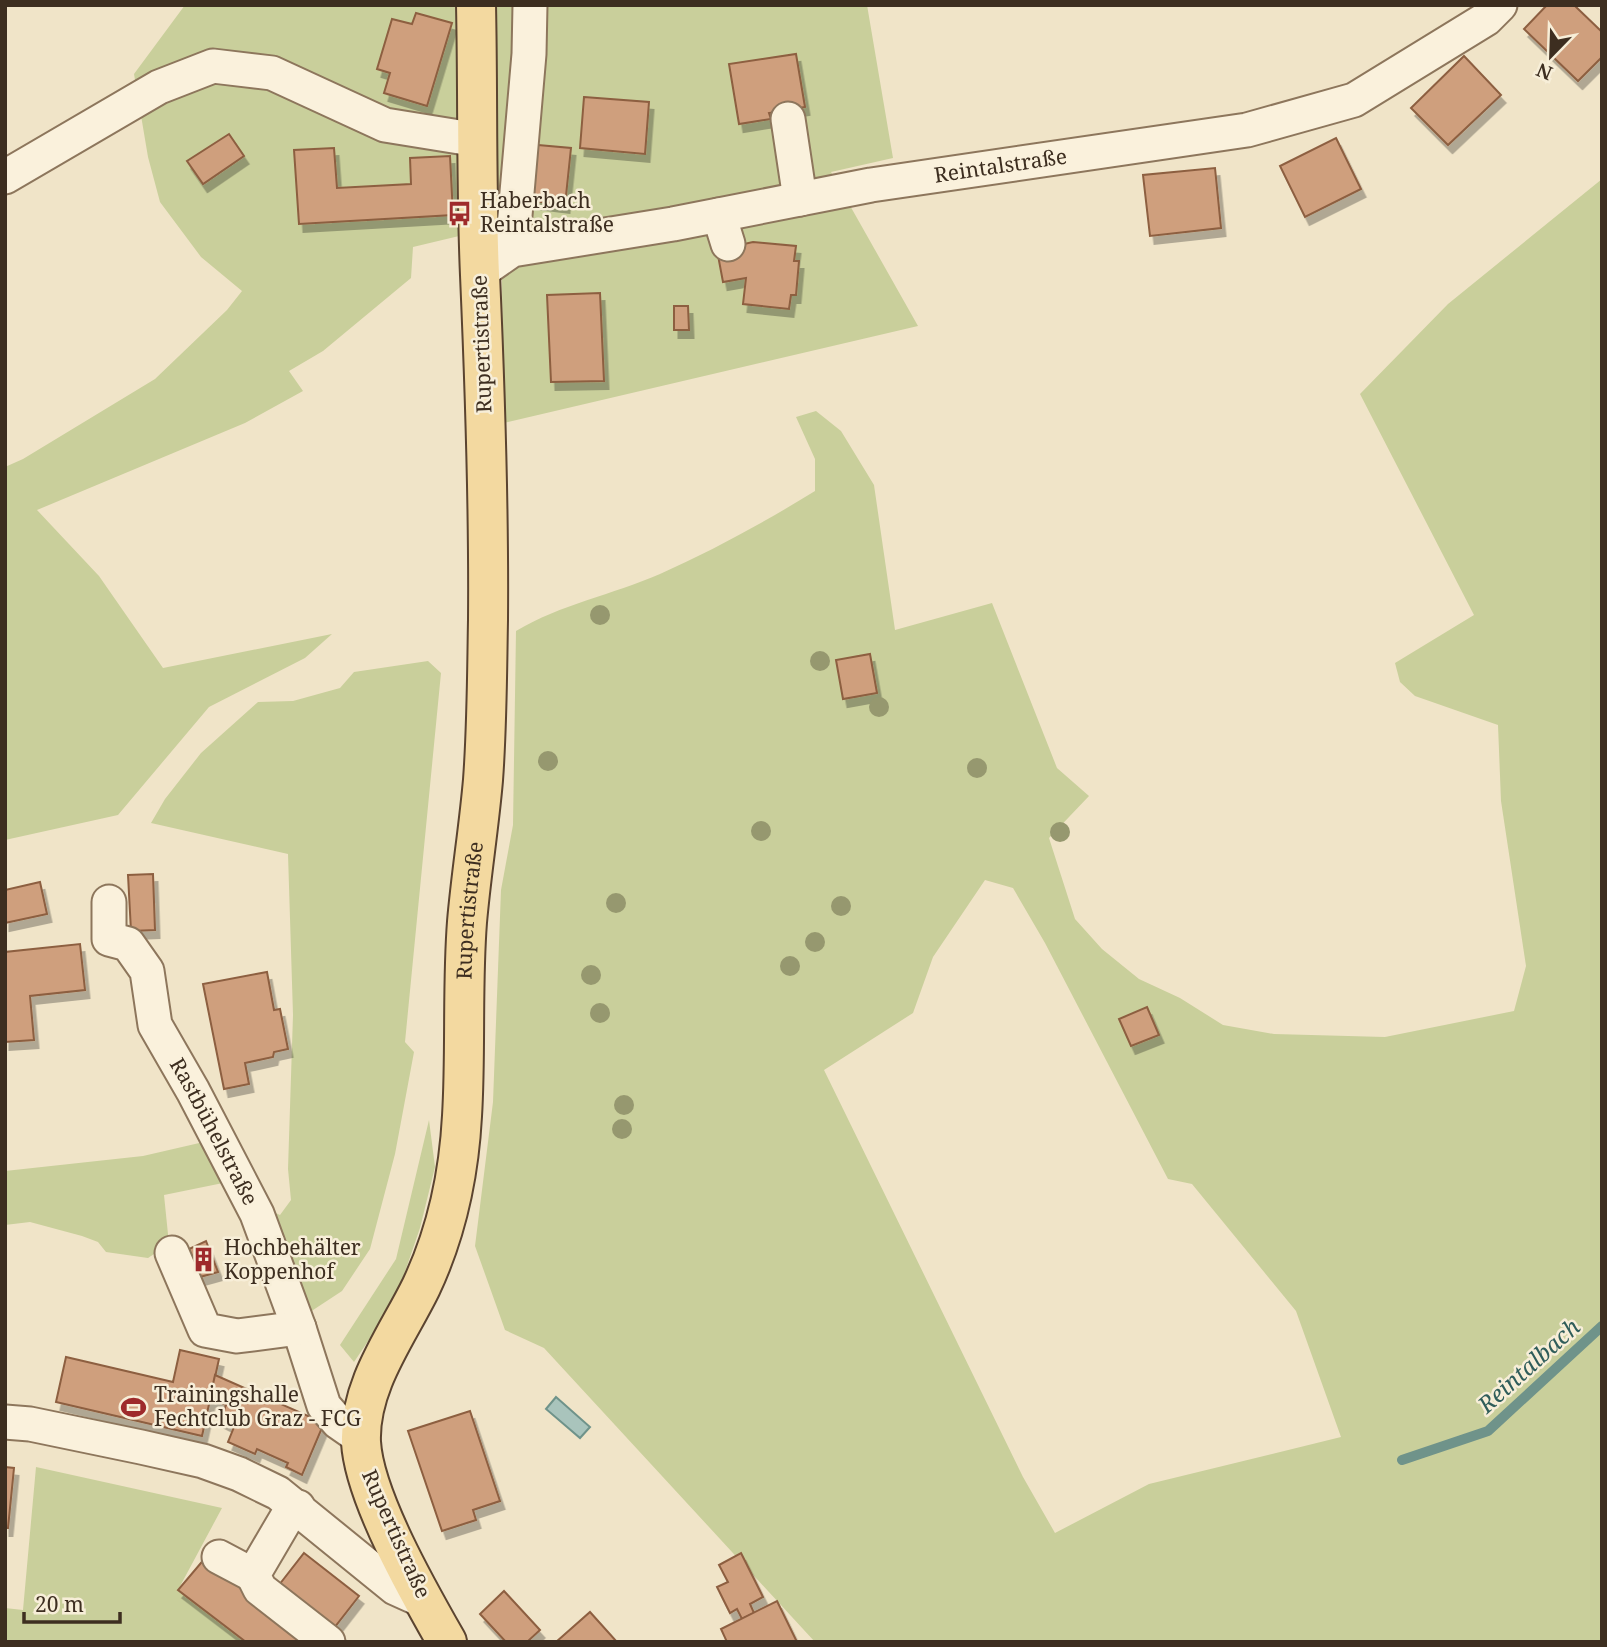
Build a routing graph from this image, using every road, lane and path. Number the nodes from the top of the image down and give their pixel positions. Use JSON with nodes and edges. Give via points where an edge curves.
{"nodes":[{"id":1,"x":476,"y":5,"type":"edge"},
{"id":2,"x":530,"y":5,"type":"edge"},
{"id":3,"x":1500,"y":5,"type":"edge"},
{"id":4,"x":788,"y":119,"type":"dead end"},
{"id":5,"x":478,"y":140,"type":"junction"},
{"id":6,"x":5,"y":177,"type":"edge"},
{"id":7,"x":800,"y":199,"type":"junction"},
{"id":8,"x":512,"y":250,"type":"junction"},
{"id":9,"x":479,"y":272,"type":"junction"},
{"id":10,"x":109,"y":902,"type":"dead end"},
{"id":11,"x":172,"y":1254,"type":"dead end"},
{"id":12,"x":299,"y":1328,"type":"junction"},
{"id":13,"x":5,"y":1423,"type":"edge"},
{"id":14,"x":361,"y":1438,"type":"junction"},
{"id":15,"x":298,"y":1507,"type":"junction"},
{"id":16,"x":219,"y":1557,"type":"dead end"},
{"id":17,"x":253,"y":1575,"type":"junction"},
{"id":18,"x":426,"y":1602,"type":"junction"},
{"id":19,"x":328,"y":1642,"type":"edge"},
{"id":20,"x":447,"y":1642,"type":"edge"}],
"edges":[{"from":1,"to":5,"type":"main road","name":"Rupertistraße"},
{"from":2,"to":8,"type":"street"},
{"from":3,"to":7,"type":"street","name":"Reintalstraße","via":[[1486,19],[1354,100],[1247,130]]},
{"from":4,"to":7,"type":"street"},
{"from":5,"to":6,"type":"street","via":[[386,125],[272,73],[213,66],[159,87]]},
{"from":5,"to":9,"type":"main road","name":"Rupertistraße"},
{"from":7,"to":8,"type":"street","name":"Reintalstraße","via":[[723,229]]},
{"from":8,"to":9,"type":"street","name":"Reintalstraße"},
{"from":9,"to":14,"type":"main road","name":"Rupertistraße","via":[[488,619],[483,779],[467,923],[462,1115],[449,1206],[423,1283],[373,1383]]},
{"from":10,"to":12,"type":"street","name":"Rastbühelstraße","via":[[108,939],[128,944],[147,971],[155,1025],[257,1214]]},
{"from":11,"to":12,"type":"street","via":[[205,1329],[237,1336]]},
{"from":12,"to":14,"type":"street","name":"Rastbühelstraße","via":[[319,1391],[338,1422]]},
{"from":13,"to":15,"type":"street","via":[[30,1424],[203,1461],[239,1474]]},
{"from":14,"to":18,"type":"main road","name":"Rupertistraße","via":[[363,1464],[379,1505]]},
{"from":15,"to":17,"type":"street"},
{"from":15,"to":18,"type":"street","via":[[396,1588]]},
{"from":16,"to":17,"type":"street"},
{"from":17,"to":19,"type":"street","via":[[260,1589]]},
{"from":18,"to":20,"type":"main road","name":"Rupertistraße"}]}
